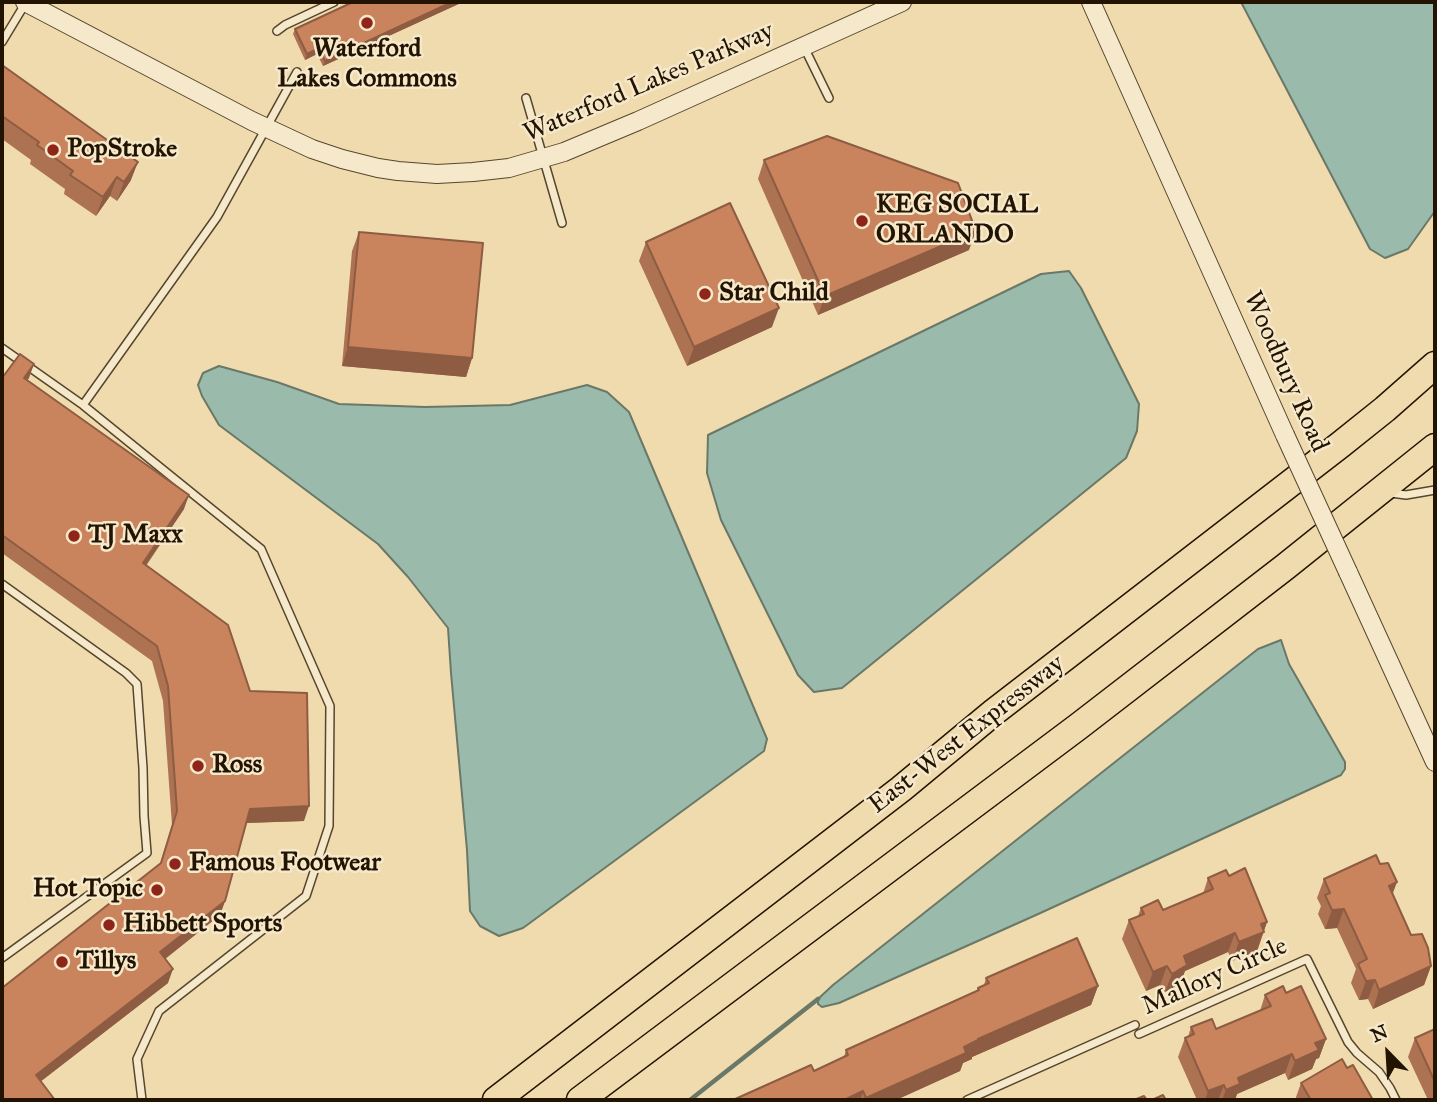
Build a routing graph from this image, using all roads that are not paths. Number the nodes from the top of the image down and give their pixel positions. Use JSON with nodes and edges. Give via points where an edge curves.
{"nodes":[{"id":1,"x":26,"y":2,"type":"edge"},
{"id":2,"x":334,"y":2,"type":"edge"},
{"id":3,"x":902,"y":2,"type":"edge"},
{"id":4,"x":1091,"y":2,"type":"edge"},
{"id":5,"x":277,"y":31,"type":"dead end"},
{"id":6,"x":2,"y":42,"type":"edge"},
{"id":7,"x":804,"y":46,"type":"junction"},
{"id":8,"x":297,"y":72,"type":"dead end"},
{"id":9,"x":526,"y":98,"type":"dead end"},
{"id":10,"x":828,"y":98,"type":"dead end"},
{"id":11,"x":266,"y":128,"type":"junction"},
{"id":12,"x":545,"y":159,"type":"junction"},
{"id":13,"x":562,"y":223,"type":"dead end"},
{"id":14,"x":2,"y":348,"type":"edge"},
{"id":15,"x":1435,"y":365,"type":"edge"},
{"id":16,"x":83,"y":405,"type":"junction"},
{"id":17,"x":1435,"y":447,"type":"edge"},
{"id":18,"x":1435,"y":490,"type":"edge"},
{"id":19,"x":1380,"y":492,"type":"junction"},
{"id":20,"x":2,"y":584,"type":"edge"},
{"id":21,"x":1435,"y":762,"type":"edge"},
{"id":22,"x":2,"y":958,"type":"edge"},
{"id":23,"x":1135,"y":1025,"type":"dead end"},
{"id":24,"x":1139,"y":1034,"type":"dead end"},
{"id":25,"x":142,"y":1100,"type":"edge"},
{"id":26,"x":496,"y":1100,"type":"edge"},
{"id":27,"x":580,"y":1100,"type":"edge"},
{"id":28,"x":967,"y":1100,"type":"edge"},
{"id":29,"x":1396,"y":1100,"type":"edge"}],
"edges":[{"from":1,"to":6,"type":"lane"},
{"from":1,"to":11,"type":"street","name":"Waterford Lakes Parkway"},
{"from":2,"to":5,"type":"lane"},
{"from":3,"to":7,"type":"street","name":"Waterford Lakes Parkway"},
{"from":4,"to":21,"type":"street","name":"Woodbury Road","bridge":true},
{"from":7,"to":10,"type":"lane"},
{"from":7,"to":12,"type":"street","name":"Waterford Lakes Parkway"},
{"from":8,"to":11,"type":"lane"},
{"from":9,"to":12,"type":"lane"},
{"from":11,"to":12,"type":"street","name":"Waterford Lakes Parkway","via":[[312,149],[398,172],[473,172]]},
{"from":11,"to":16,"type":"lane","via":[[217,216]]},
{"from":12,"to":13,"type":"lane"},
{"from":14,"to":16,"type":"lane"},
{"from":15,"to":26,"type":"highway","name":"East-West Expressway","via":[[1340,445]]},
{"from":16,"to":25,"type":"lane","via":[[261,549],[330,706],[329,826],[306,896],[159,1011],[137,1059]]},
{"from":17,"to":19,"type":"highway"},
{"from":18,"to":19,"type":"lane","via":[[1406,495]]},
{"from":19,"to":27,"type":"highway","via":[[1079,726]]},
{"from":20,"to":22,"type":"lane","via":[[137,684],[148,853]]},
{"from":23,"to":28,"type":"lane","name":"Mallory Circle"},
{"from":24,"to":29,"type":"lane","name":"Mallory Circle","via":[[1307,959],[1348,1042],[1379,1072]]}]}
